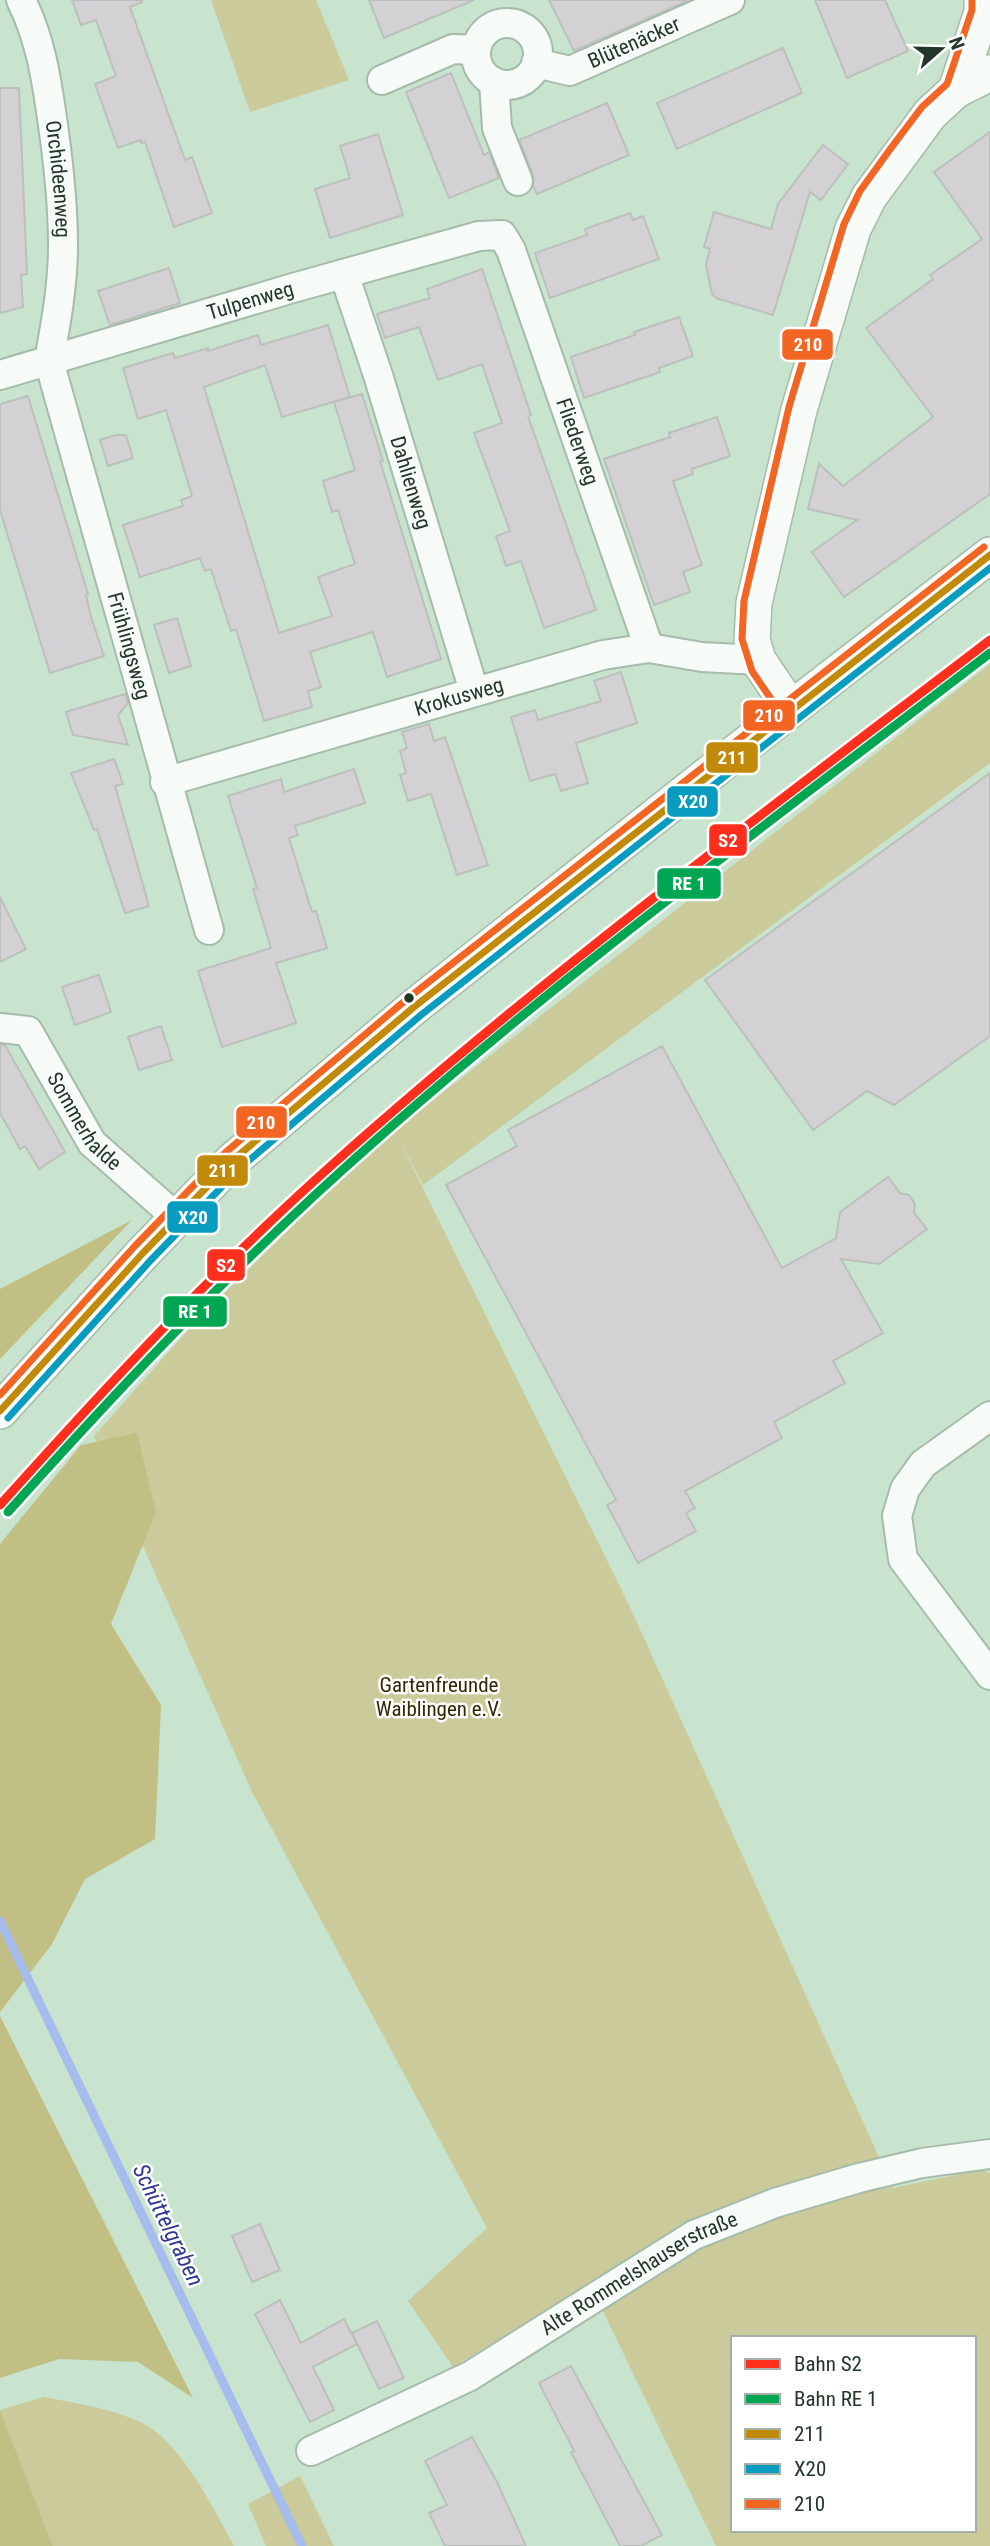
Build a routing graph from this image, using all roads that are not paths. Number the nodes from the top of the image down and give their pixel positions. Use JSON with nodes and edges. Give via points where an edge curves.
{"nodes":[{"id":1,"x":21,"y":0,"type":"edge"},
{"id":2,"x":730,"y":0,"type":"edge"},
{"id":3,"x":982,"y":0,"type":"edge"},
{"id":4,"x":499,"y":12,"type":"edge"},
{"id":5,"x":476,"y":50,"type":"junction"},
{"id":6,"x":536,"y":63,"type":"junction"},
{"id":7,"x":990,"y":73,"type":"edge"},
{"id":8,"x":382,"y":80,"type":"dead end"},
{"id":9,"x":494,"y":82,"type":"junction"},
{"id":10,"x":956,"y":90,"type":"junction"},
{"id":11,"x":518,"y":181,"type":"dead end"},
{"id":12,"x":502,"y":235,"type":"joint"},
{"id":13,"x":346,"y":280,"type":"junction"},
{"id":14,"x":49,"y":361,"type":"junction"},
{"id":15,"x":0,"y":375,"type":"edge"},
{"id":16,"x":990,"y":555,"type":"edge"},
{"id":17,"x":649,"y":648,"type":"junction"},
{"id":18,"x":758,"y":660,"type":"junction"},
{"id":19,"x":474,"y":691,"type":"junction"},
{"id":20,"x":791,"y":709,"type":"junction"},
{"id":21,"x":165,"y":782,"type":"junction"},
{"id":22,"x":209,"y":930,"type":"dead end"},
{"id":23,"x":0,"y":1028,"type":"edge"},
{"id":24,"x":177,"y":1218,"type":"junction"},
{"id":25,"x":0,"y":1411,"type":"edge"},
{"id":26,"x":990,"y":1416,"type":"edge"},
{"id":27,"x":990,"y":1675,"type":"edge"},
{"id":28,"x":990,"y":2154,"type":"edge"},
{"id":29,"x":310,"y":2451,"type":"dead end"}],
"edges":[{"from":1,"to":14,"type":"street","name":"Orchideenweg","via":[[43,60],[56,151],[63,245],[59,310]]},
{"from":2,"to":6,"type":"street","name":"Blütenäcker","via":[[570,71]]},
{"from":3,"to":10,"type":"street"},
{"from":4,"to":5,"type":"street"},
{"from":4,"to":6,"type":"street","via":[[530,34],[538,52]]},
{"from":5,"to":8,"type":"street","via":[[453,49]]},
{"from":5,"to":9,"type":"street","via":[[480,69]]},
{"from":6,"to":9,"type":"street","via":[[520,82]]},
{"from":7,"to":10,"type":"street"},
{"from":9,"to":11,"type":"street","via":[[497,128]]},
{"from":10,"to":18,"type":"street","via":[[899,154],[853,229],[799,410],[771,525],[754,603],[752,640]]},
{"from":12,"to":13,"type":"street","name":"Tulpenweg","via":[[479,236]]},
{"from":12,"to":17,"type":"street","name":"Fliederweg"},
{"from":13,"to":14,"type":"street","name":"Tulpenweg"},
{"from":13,"to":19,"type":"street","name":"Dahlienweg"},
{"from":14,"to":15,"type":"street","name":"Tulpenweg"},
{"from":14,"to":21,"type":"street","name":"Frühlingsweg"},
{"from":16,"to":20,"type":"street"},
{"from":17,"to":18,"type":"street","name":"Krokusweg"},
{"from":17,"to":19,"type":"street","name":"Krokusweg","via":[[603,655]]},
{"from":18,"to":20,"type":"street"},
{"from":19,"to":21,"type":"street","name":"Krokusweg"},
{"from":20,"to":24,"type":"street","via":[[414,1007],[233,1160]]},
{"from":21,"to":22,"type":"street","name":"Frühlingsweg"},
{"from":23,"to":24,"type":"street","name":"Sommerhalde","via":[[28,1031],[92,1143]]},
{"from":24,"to":25,"type":"street"},
{"from":26,"to":27,"type":"street","via":[[923,1464],[905,1489],[897,1516],[902,1559]]},
{"from":28,"to":29,"type":"street","name":"Alte Rommelshauserstraße","via":[[922,2162],[859,2178],[775,2203],[694,2235],[470,2376]]}]}
